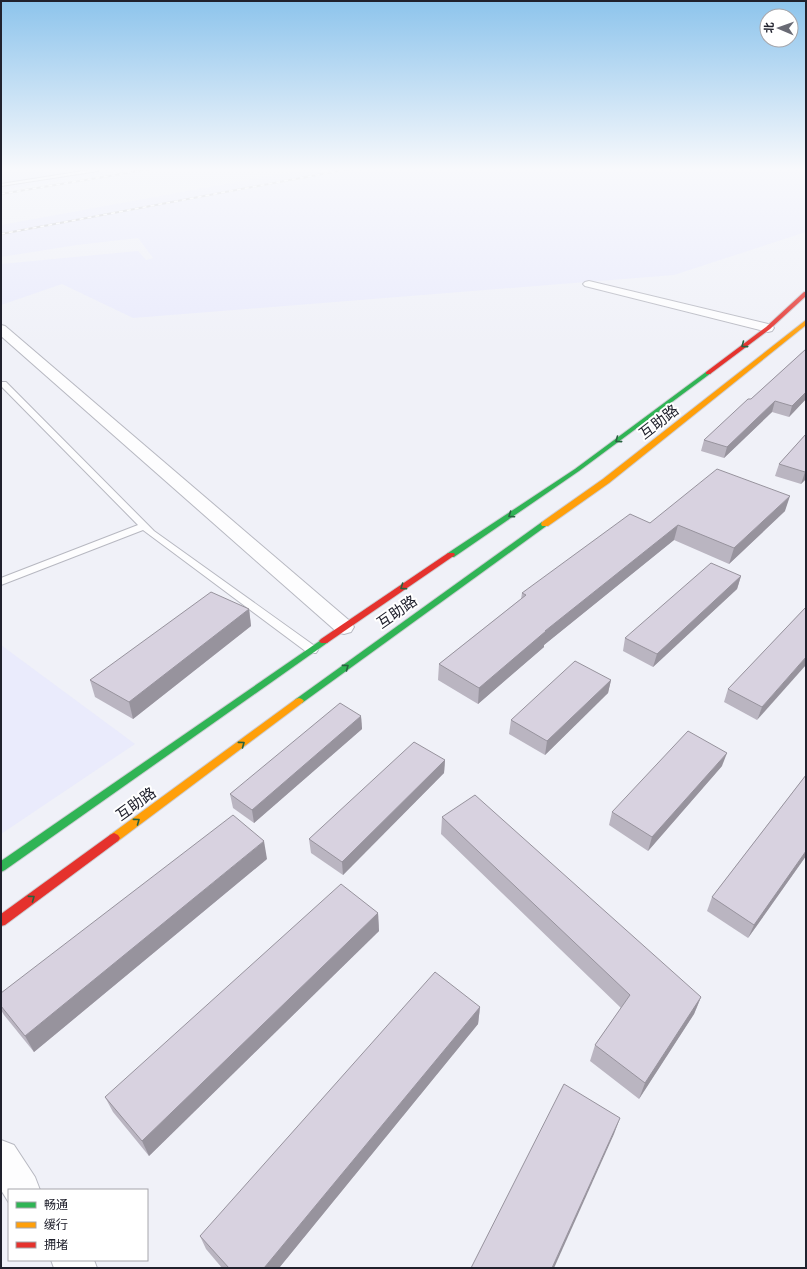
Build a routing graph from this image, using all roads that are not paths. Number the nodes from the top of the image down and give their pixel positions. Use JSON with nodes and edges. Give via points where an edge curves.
{"nodes":[{"id":1,"x":589,"y":284,"type":"dead end"},
{"id":2,"x":806,"y":293,"type":"edge"},
{"id":3,"x":806,"y":322,"type":"edge"},
{"id":4,"x":1,"y":328,"type":"edge"},
{"id":5,"x":768,"y":328,"type":"junction"},
{"id":6,"x":3,"y":384,"type":"dead end"},
{"id":7,"x":144,"y":526,"type":"junction"},
{"id":8,"x":1,"y":582,"type":"edge"},
{"id":9,"x":344,"y":627,"type":"junction"},
{"id":10,"x":312,"y":650,"type":"junction"},
{"id":11,"x":1,"y":867,"type":"edge"},
{"id":12,"x":1,"y":921,"type":"edge"},
{"id":13,"x":1,"y":1158,"type":"edge"},
{"id":14,"x":21,"y":1189,"type":"edge"}],
"edges":[{"from":1,"to":5,"type":"street"},
{"from":2,"to":5,"type":"highway","name":"互助路"},
{"from":12,"to":3,"type":"highway","name":"互助路","one_way":true,"via":[[375,645],[606,482]]},
{"from":4,"to":9,"type":"street"},
{"from":5,"to":9,"type":"highway","name":"互助路","one_way":true,"via":[[577,470]]},
{"from":6,"to":7,"type":"lane"},
{"from":7,"to":8,"type":"lane"},
{"from":7,"to":10,"type":"lane","via":[[151,534]]},
{"from":9,"to":10,"type":"highway","name":"互助路"},
{"from":10,"to":11,"type":"highway","name":"互助路"},
{"from":13,"to":14,"type":"street"}]}
